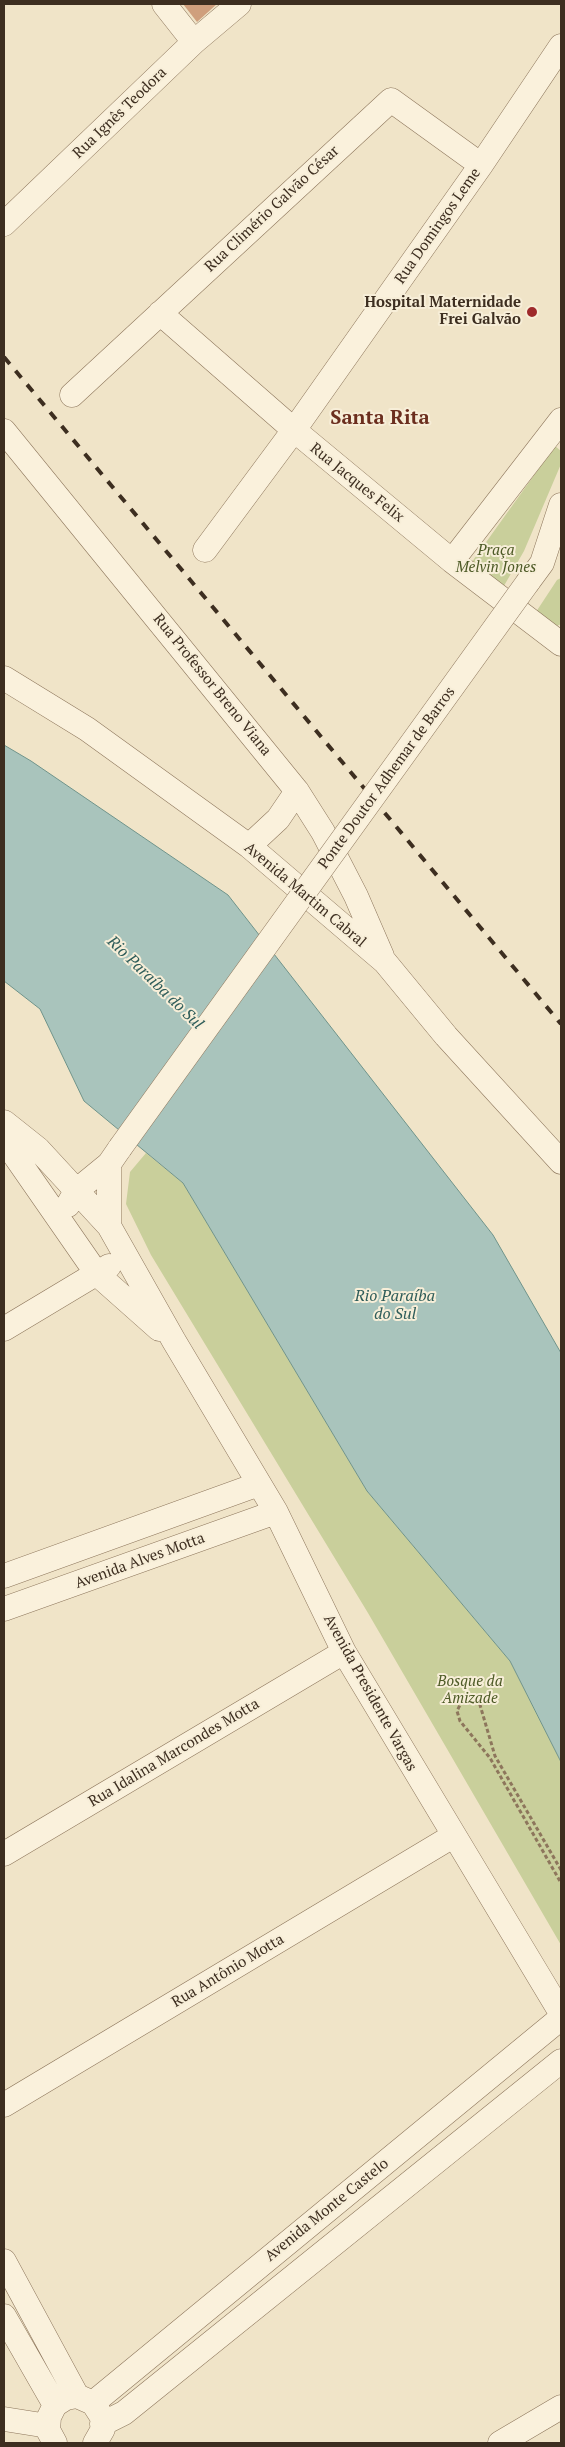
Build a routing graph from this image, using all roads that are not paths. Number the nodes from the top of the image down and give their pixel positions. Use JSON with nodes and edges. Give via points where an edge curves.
{"nodes":[{"id":1,"x":164,"y":4,"type":"edge"},
{"id":2,"x":239,"y":4,"type":"edge"},
{"id":3,"x":194,"y":42,"type":"junction"},
{"id":4,"x":561,"y":46,"type":"edge"},
{"id":5,"x":481,"y":165,"type":"junction"},
{"id":6,"x":4,"y":224,"type":"edge"},
{"id":7,"x":160,"y":313,"type":"junction"},
{"id":8,"x":72,"y":395,"type":"dead end"},
{"id":9,"x":561,"y":420,"type":"edge"},
{"id":10,"x":294,"y":430,"type":"junction"},
{"id":11,"x":4,"y":431,"type":"edge"},
{"id":12,"x":561,"y":505,"type":"edge"},
{"id":13,"x":205,"y":550,"type":"dead end"},
{"id":14,"x":551,"y":559,"type":"edge"},
{"id":15,"x":452,"y":561,"type":"junction"},
{"id":16,"x":561,"y":644,"type":"edge"},
{"id":17,"x":4,"y":678,"type":"edge"},
{"id":18,"x":297,"y":790,"type":"junction"},
{"id":19,"x":249,"y":846,"type":"junction"},
{"id":20,"x":384,"y":962,"type":"junction"},
{"id":21,"x":4,"y":1122,"type":"edge"},
{"id":22,"x":4,"y":1140,"type":"edge"},
{"id":23,"x":115,"y":1156,"type":"junction"},
{"id":24,"x":561,"y":1162,"type":"edge"},
{"id":25,"x":76,"y":1191,"type":"junction"},
{"id":26,"x":59,"y":1219,"type":"junction"},
{"id":27,"x":109,"y":1226,"type":"junction"},
{"id":28,"x":126,"y":1255,"type":"junction"},
{"id":29,"x":97,"y":1274,"type":"junction"},
{"id":30,"x":4,"y":1329,"type":"edge"},
{"id":31,"x":174,"y":1341,"type":"junction"},
{"id":32,"x":258,"y":1484,"type":"junction"},
{"id":33,"x":276,"y":1512,"type":"junction"},
{"id":34,"x":4,"y":1576,"type":"edge"},
{"id":35,"x":4,"y":1609,"type":"edge"},
{"id":36,"x":344,"y":1652,"type":"junction"},
{"id":37,"x":453,"y":1836,"type":"junction"},
{"id":38,"x":4,"y":1854,"type":"edge"},
{"id":39,"x":561,"y":2013,"type":"edge"},
{"id":40,"x":561,"y":2018,"type":"edge"},
{"id":41,"x":561,"y":2060,"type":"edge"},
{"id":42,"x":4,"y":2105,"type":"edge"},
{"id":43,"x":4,"y":2261,"type":"edge"},
{"id":44,"x":4,"y":2316,"type":"edge"},
{"id":45,"x":561,"y":2407,"type":"edge"},
{"id":46,"x":4,"y":2420,"type":"edge"},
{"id":47,"x":98,"y":2423,"type":"edge"},
{"id":48,"x":50,"y":2429,"type":"edge"},
{"id":49,"x":500,"y":2443,"type":"edge"}],
"edges":[{"from":1,"to":3,"type":"street"},
{"from":2,"to":3,"type":"street","name":"Rua Ignês Teodora"},
{"from":3,"to":6,"type":"street","name":"Rua Ignês Teodora"},
{"from":4,"to":5,"type":"street","name":"Rua Domingos Leme"},
{"from":5,"to":7,"type":"street","name":"Rua Climério Galvão César","via":[[390,100]]},
{"from":5,"to":10,"type":"street","name":"Rua Domingos Leme"},
{"from":7,"to":8,"type":"street","name":"Rua Climério Galvão César"},
{"from":7,"to":10,"type":"street","name":"Rua Jacques Felix"},
{"from":9,"to":15,"type":"street"},
{"from":10,"to":13,"type":"street","name":"Rua Domingos Leme"},
{"from":10,"to":15,"type":"street","name":"Rua Jacques Felix"},
{"from":11,"to":18,"type":"street","name":"Rua Professor Breno Viana"},
{"from":12,"to":14,"type":"street","name":"Ponte Doutor Adhemar de Barros"},
{"from":14,"to":23,"type":"street","name":"Ponte Doutor Adhemar de Barros","bridge":true,"via":[[528,582]]},
{"from":15,"to":16,"type":"street","name":"Rua Jacques Felix"},
{"from":17,"to":19,"type":"street","name":"Avenida Martim Cabral","via":[[86,729]]},
{"from":18,"to":19,"type":"street","via":[[278,819]]},
{"from":18,"to":20,"type":"street","name":"Rua Professor Breno Viana","via":[[356,896]]},
{"from":19,"to":20,"type":"street","name":"Avenida Martim Cabral"},
{"from":20,"to":24,"type":"street","name":"Avenida Martim Cabral","via":[[446,1036]]},
{"from":21,"to":25,"type":"street","name":"Avenida Presidente Vargas","via":[[38,1149]]},
{"from":22,"to":26,"type":"street","name":"Avenida Presidente Vargas"},
{"from":23,"to":25,"type":"street","name":"Ponte Doutor Adhemar de Barros"},
{"from":23,"to":27,"type":"street"},
{"from":25,"to":26,"type":"street","name":"Ponte Doutor Adhemar de Barros"},
{"from":25,"to":27,"type":"street","name":"Avenida Presidente Vargas"},
{"from":26,"to":29,"type":"street","name":"Avenida Presidente Vargas"},
{"from":27,"to":28,"type":"street","name":"Avenida Presidente Vargas"},
{"from":28,"to":29,"type":"street"},
{"from":28,"to":31,"type":"street","name":"Avenida Presidente Vargas"},
{"from":29,"to":30,"type":"street"},
{"from":29,"to":31,"type":"street","name":"Avenida Presidente Vargas"},
{"from":31,"to":32,"type":"street","name":"Avenida Presidente Vargas"},
{"from":32,"to":33,"type":"street","name":"Avenida Presidente Vargas"},
{"from":32,"to":34,"type":"street"},
{"from":33,"to":35,"type":"street","name":"Avenida Alves Motta"},
{"from":33,"to":36,"type":"street","name":"Avenida Presidente Vargas"},
{"from":36,"to":37,"type":"street","name":"Avenida Presidente Vargas"},
{"from":36,"to":38,"type":"street","name":"Rua Idalina Marcondes Motta"},
{"from":37,"to":39,"type":"street","name":"Avenida Presidente Vargas"},
{"from":37,"to":42,"type":"street","name":"Rua Antônio Motta"},
{"from":40,"to":47,"type":"street","name":"Avenida Monte Castelo"},
{"from":41,"to":47,"type":"street","name":"Avenida Monte Castelo","via":[[124,2413]]},
{"from":43,"to":47,"type":"street"},
{"from":44,"to":48,"type":"street"},
{"from":45,"to":49,"type":"street"},
{"from":46,"to":48,"type":"street"},
{"from":47,"to":48,"type":"street","via":[[66,2398]]}]}
